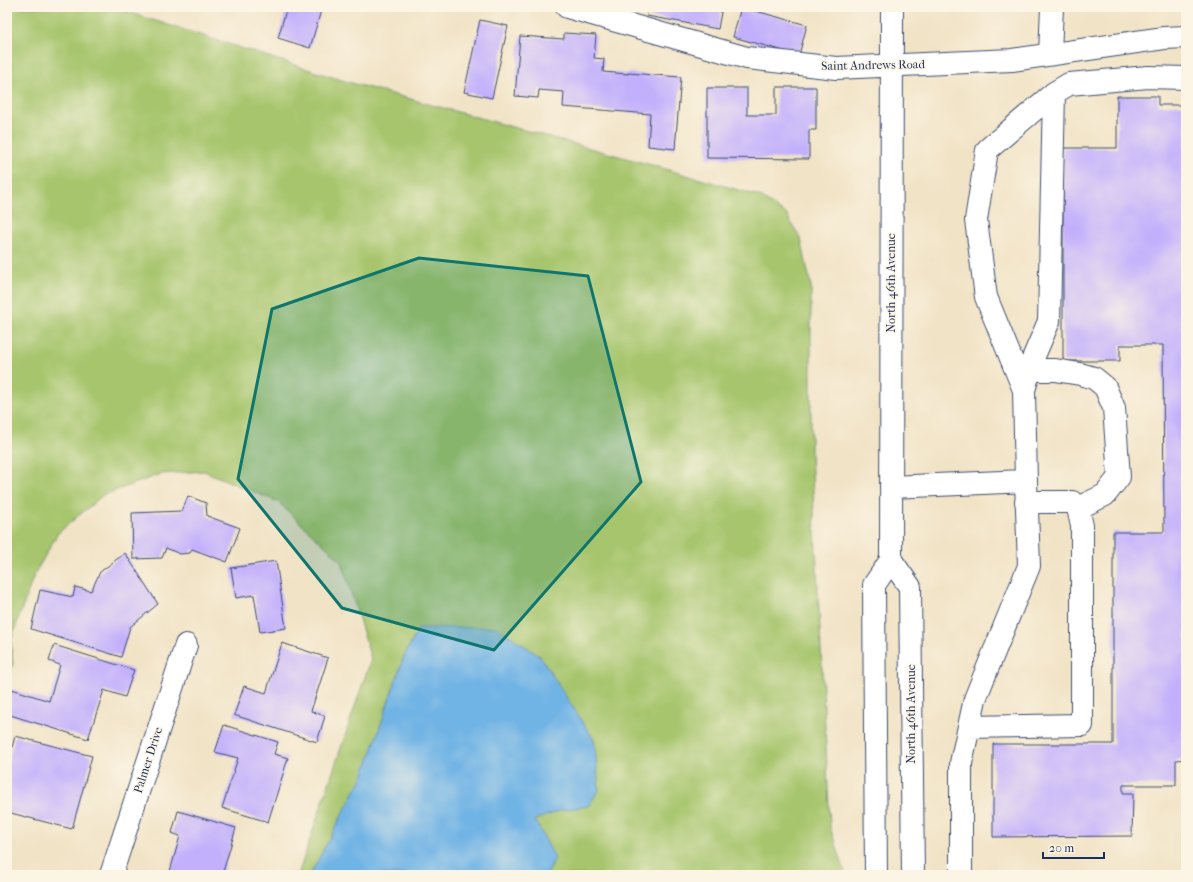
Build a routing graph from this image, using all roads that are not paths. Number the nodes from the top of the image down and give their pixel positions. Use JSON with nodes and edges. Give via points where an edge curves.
{"nodes":[{"id":1,"x":567,"y":7,"type":"edge"},
{"id":2,"x":892,"y":7,"type":"edge"},
{"id":3,"x":1052,"y":7,"type":"edge"},
{"id":4,"x":1186,"y":38,"type":"edge"},
{"id":5,"x":1050,"y":54,"type":"junction"},
{"id":6,"x":892,"y":66,"type":"junction"},
{"id":7,"x":1186,"y":78,"type":"edge"},
{"id":8,"x":1054,"y":94,"type":"junction"},
{"id":9,"x":1027,"y":380,"type":"junction"},
{"id":10,"x":891,"y":486,"type":"junction"},
{"id":11,"x":1026,"y":491,"type":"junction"},
{"id":12,"x":1078,"y":508,"type":"junction"},
{"id":13,"x":891,"y":560,"type":"junction"},
{"id":14,"x":186,"y":645,"type":"dead end"},
{"id":15,"x":969,"y":727,"type":"junction"},
{"id":16,"x":111,"y":875,"type":"edge"},
{"id":17,"x":876,"y":875,"type":"edge"},
{"id":18,"x":913,"y":875,"type":"edge"},
{"id":19,"x":961,"y":875,"type":"edge"}],
"edges":[{"from":1,"to":6,"type":"street","name":"Saint Andrews Road","via":[[747,58],[836,68]]},
{"from":2,"to":6,"type":"street","name":"North 46th Avenue"},
{"from":3,"to":5,"type":"street"},
{"from":4,"to":5,"type":"street","name":"Saint Andrews Road","via":[[1164,38]]},
{"from":5,"to":6,"type":"street","name":"Saint Andrews Road","via":[[1012,60]]},
{"from":6,"to":10,"type":"street","name":"North 46th Avenue"},
{"from":7,"to":8,"type":"street","via":[[1148,77],[1069,84]]},
{"from":8,"to":9,"type":"street","via":[[1049,320]]},
{"from":8,"to":9,"type":"street","via":[[987,150],[976,220],[986,297]]},
{"from":9,"to":11,"type":"street"},
{"from":9,"to":12,"type":"street","via":[[1055,370],[1094,378],[1105,387],[1114,408],[1119,477],[1105,495]]},
{"from":10,"to":11,"type":"street"},
{"from":10,"to":13,"type":"street","name":"North 46th Avenue"},
{"from":11,"to":12,"type":"street","via":[[1072,502]]},
{"from":11,"to":15,"type":"street","via":[[1029,566],[975,699]]},
{"from":12,"to":15,"type":"street","via":[[1082,526],[1082,725]]},
{"from":13,"to":17,"type":"street","via":[[874,584]]},
{"from":13,"to":18,"type":"street","name":"North 46th Avenue","via":[[910,586]]},
{"from":14,"to":16,"type":"street","name":"Palmer Drive"},
{"from":15,"to":19,"type":"street","via":[[961,763]]}]}
